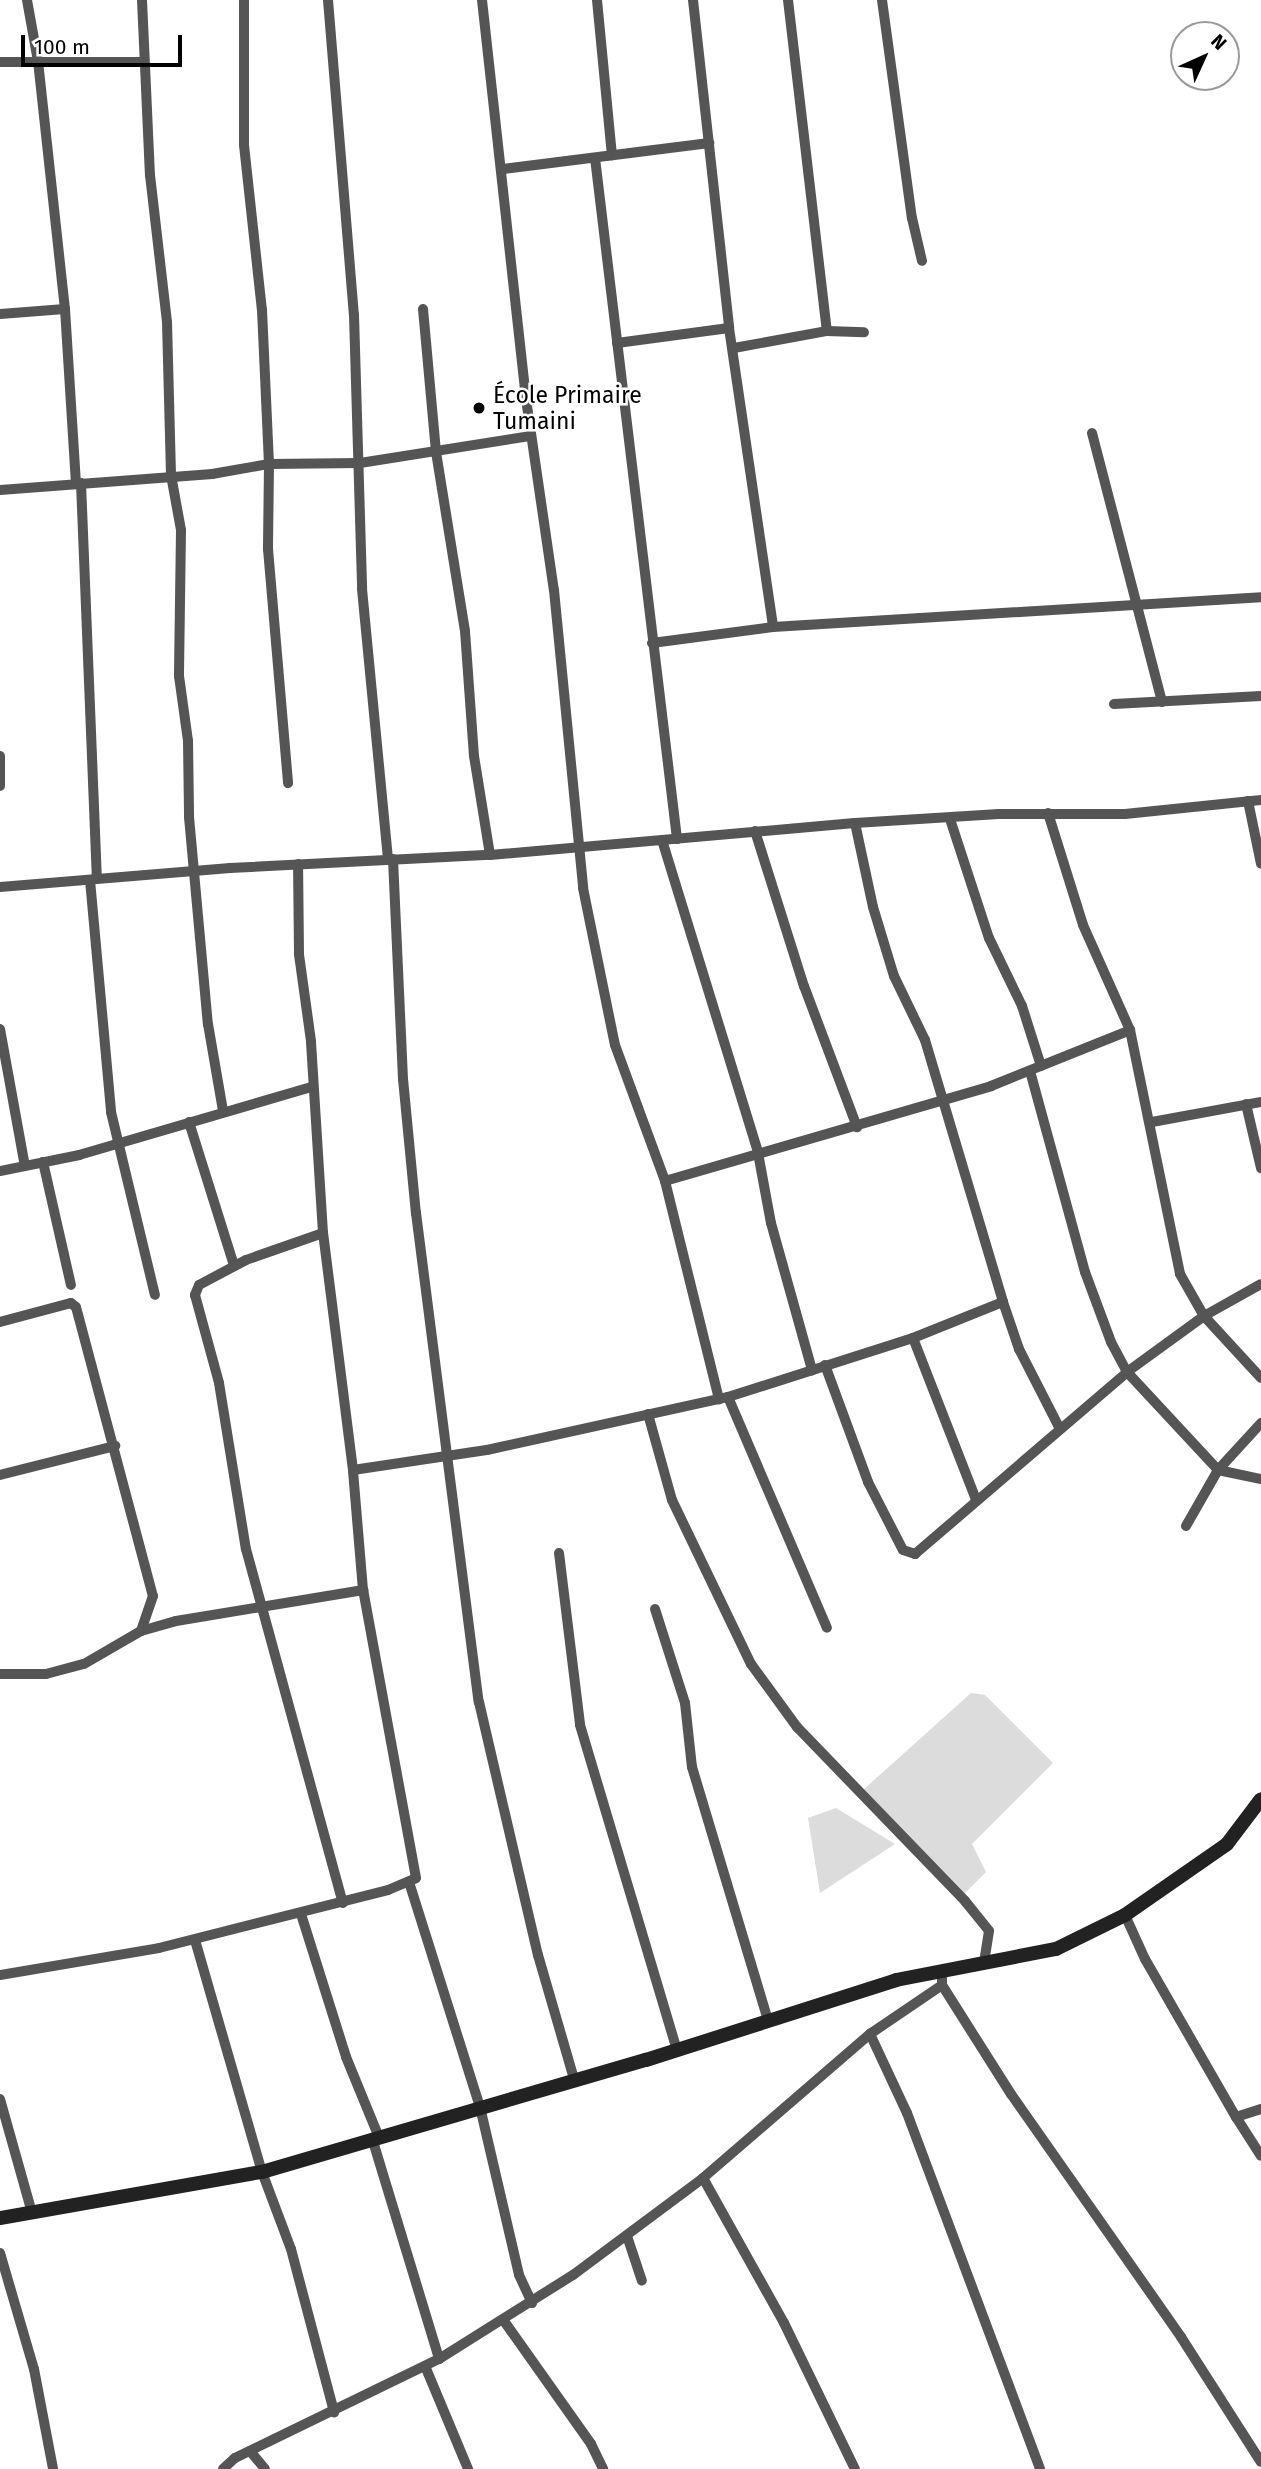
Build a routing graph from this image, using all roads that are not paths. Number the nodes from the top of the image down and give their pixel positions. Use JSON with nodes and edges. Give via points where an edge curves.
{"nodes":[{"id":1,"x":27,"y":0,"type":"edge"},
{"id":2,"x":142,"y":0,"type":"edge"},
{"id":3,"x":244,"y":0,"type":"edge"},
{"id":4,"x":328,"y":0,"type":"edge"},
{"id":5,"x":482,"y":0,"type":"edge"},
{"id":6,"x":597,"y":0,"type":"edge"},
{"id":7,"x":692,"y":0,"type":"edge"},
{"id":8,"x":788,"y":0,"type":"edge"},
{"id":9,"x":882,"y":0,"type":"edge"},
{"id":10,"x":38,"y":61,"type":"junction"},
{"id":11,"x":0,"y":62,"type":"edge"},
{"id":12,"x":145,"y":62,"type":"junction"},
{"id":13,"x":709,"y":143,"type":"junction"},
{"id":14,"x":612,"y":155,"type":"junction"},
{"id":15,"x":596,"y":158,"type":"junction"},
{"id":16,"x":503,"y":170,"type":"junction"},
{"id":17,"x":922,"y":261,"type":"dead end"},
{"id":18,"x":65,"y":309,"type":"junction"},
{"id":19,"x":423,"y":309,"type":"dead end"},
{"id":20,"x":0,"y":314,"type":"edge"},
{"id":21,"x":729,"y":328,"type":"junction"},
{"id":22,"x":827,"y":331,"type":"junction"},
{"id":23,"x":864,"y":332,"type":"dead end"},
{"id":24,"x":617,"y":344,"type":"junction"},
{"id":25,"x":734,"y":348,"type":"junction"},
{"id":26,"x":1092,"y":433,"type":"dead end"},
{"id":27,"x":530,"y":436,"type":"junction"},
{"id":28,"x":436,"y":452,"type":"junction"},
{"id":29,"x":360,"y":463,"type":"junction"},
{"id":30,"x":269,"y":464,"type":"junction"},
{"id":31,"x":171,"y":475,"type":"junction"},
{"id":32,"x":78,"y":484,"type":"junction"},
{"id":33,"x":0,"y":490,"type":"edge"},
{"id":34,"x":1261,"y":597,"type":"edge"},
{"id":35,"x":1138,"y":605,"type":"junction"},
{"id":36,"x":773,"y":627,"type":"junction"},
{"id":37,"x":652,"y":643,"type":"junction"},
{"id":38,"x":1261,"y":696,"type":"edge"},
{"id":39,"x":1162,"y":702,"type":"junction"},
{"id":40,"x":1114,"y":704,"type":"dead end"},
{"id":41,"x":0,"y":756,"type":"edge"},
{"id":42,"x":288,"y":783,"type":"dead end"},
{"id":43,"x":0,"y":786,"type":"edge"},
{"id":44,"x":1261,"y":800,"type":"edge"},
{"id":45,"x":1248,"y":801,"type":"junction"},
{"id":46,"x":1048,"y":813,"type":"junction"},
{"id":47,"x":950,"y":819,"type":"junction"},
{"id":48,"x":855,"y":823,"type":"junction"},
{"id":49,"x":755,"y":831,"type":"junction"},
{"id":50,"x":677,"y":839,"type":"junction"},
{"id":51,"x":662,"y":840,"type":"junction"},
{"id":52,"x":581,"y":846,"type":"junction"},
{"id":53,"x":490,"y":855,"type":"junction"},
{"id":54,"x":390,"y":860,"type":"junction"},
{"id":55,"x":298,"y":864,"type":"junction"},
{"id":56,"x":1261,"y":864,"type":"edge"},
{"id":57,"x":195,"y":871,"type":"junction"},
{"id":58,"x":94,"y":879,"type":"junction"},
{"id":59,"x":0,"y":881,"type":"edge"},
{"id":60,"x":0,"y":887,"type":"edge"},
{"id":61,"x":0,"y":1029,"type":"edge"},
{"id":62,"x":1130,"y":1030,"type":"junction"},
{"id":63,"x":1041,"y":1066,"type":"junction"},
{"id":64,"x":1030,"y":1071,"type":"junction"},
{"id":65,"x":312,"y":1087,"type":"junction"},
{"id":66,"x":943,"y":1102,"type":"junction"},
{"id":67,"x":1261,"y":1102,"type":"edge"},
{"id":68,"x":1246,"y":1104,"type":"junction"},
{"id":69,"x":223,"y":1111,"type":"junction"},
{"id":70,"x":189,"y":1122,"type":"junction"},
{"id":71,"x":1152,"y":1122,"type":"junction"},
{"id":72,"x":857,"y":1126,"type":"junction"},
{"id":73,"x":117,"y":1144,"type":"junction"},
{"id":74,"x":758,"y":1153,"type":"junction"},
{"id":75,"x":43,"y":1162,"type":"junction"},
{"id":76,"x":25,"y":1166,"type":"junction"},
{"id":77,"x":1261,"y":1168,"type":"edge"},
{"id":78,"x":0,"y":1171,"type":"edge"},
{"id":79,"x":665,"y":1181,"type":"junction"},
{"id":80,"x":323,"y":1233,"type":"junction"},
{"id":81,"x":234,"y":1266,"type":"junction"},
{"id":82,"x":1261,"y":1284,"type":"edge"},
{"id":83,"x":72,"y":1285,"type":"dead end"},
{"id":84,"x":155,"y":1295,"type":"dead end"},
{"id":85,"x":1003,"y":1302,"type":"junction"},
{"id":86,"x":1204,"y":1316,"type":"junction"},
{"id":87,"x":0,"y":1322,"type":"edge"},
{"id":88,"x":913,"y":1338,"type":"junction"},
{"id":89,"x":825,"y":1365,"type":"junction"},
{"id":90,"x":812,"y":1370,"type":"junction"},
{"id":91,"x":1127,"y":1372,"type":"junction"},
{"id":92,"x":1261,"y":1378,"type":"edge"},
{"id":93,"x":723,"y":1398,"type":"junction"},
{"id":94,"x":648,"y":1414,"type":"junction"},
{"id":95,"x":1261,"y":1423,"type":"edge"},
{"id":96,"x":1059,"y":1427,"type":"junction"},
{"id":97,"x":115,"y":1446,"type":"junction"},
{"id":98,"x":450,"y":1457,"type":"junction"},
{"id":99,"x":353,"y":1470,"type":"junction"},
{"id":100,"x":1218,"y":1470,"type":"junction"},
{"id":101,"x":0,"y":1475,"type":"edge"},
{"id":102,"x":1261,"y":1479,"type":"edge"},
{"id":103,"x":976,"y":1500,"type":"junction"},
{"id":104,"x":1186,"y":1526,"type":"dead end"},
{"id":105,"x":559,"y":1553,"type":"dead end"},
{"id":106,"x":363,"y":1590,"type":"junction"},
{"id":107,"x":262,"y":1604,"type":"junction"},
{"id":108,"x":655,"y":1609,"type":"dead end"},
{"id":109,"x":827,"y":1628,"type":"dead end"},
{"id":110,"x":141,"y":1631,"type":"junction"},
{"id":111,"x":0,"y":1674,"type":"edge"},
{"id":112,"x":1261,"y":1799,"type":"edge"},
{"id":113,"x":410,"y":1882,"type":"junction"},
{"id":114,"x":343,"y":1903,"type":"junction"},
{"id":115,"x":302,"y":1914,"type":"junction"},
{"id":116,"x":1125,"y":1915,"type":"junction"},
{"id":117,"x":195,"y":1940,"type":"junction"},
{"id":118,"x":984,"y":1964,"type":"junction"},
{"id":119,"x":0,"y":1975,"type":"edge"},
{"id":120,"x":942,"y":1978,"type":"junction"},
{"id":121,"x":768,"y":2020,"type":"junction"},
{"id":122,"x":870,"y":2034,"type":"junction"},
{"id":123,"x":676,"y":2048,"type":"junction"},
{"id":124,"x":574,"y":2079,"type":"junction"},
{"id":125,"x":0,"y":2099,"type":"edge"},
{"id":126,"x":480,"y":2106,"type":"junction"},
{"id":127,"x":1261,"y":2109,"type":"edge"},
{"id":128,"x":1236,"y":2117,"type":"junction"},
{"id":129,"x":375,"y":2137,"type":"junction"},
{"id":130,"x":1261,"y":2156,"type":"edge"},
{"id":131,"x":262,"y":2172,"type":"junction"},
{"id":132,"x":703,"y":2178,"type":"junction"},
{"id":133,"x":32,"y":2213,"type":"junction"},
{"id":134,"x":0,"y":2218,"type":"edge"},
{"id":135,"x":627,"y":2236,"type":"junction"},
{"id":136,"x":0,"y":2253,"type":"edge"},
{"id":137,"x":642,"y":2281,"type":"dead end"},
{"id":138,"x":532,"y":2303,"type":"junction"},
{"id":139,"x":504,"y":2321,"type":"junction"},
{"id":140,"x":439,"y":2359,"type":"junction"},
{"id":141,"x":425,"y":2366,"type":"junction"},
{"id":142,"x":334,"y":2412,"type":"junction"},
{"id":143,"x":250,"y":2451,"type":"junction"},
{"id":144,"x":1261,"y":2462,"type":"edge"},
{"id":145,"x":53,"y":2469,"type":"edge"},
{"id":146,"x":223,"y":2469,"type":"edge"},
{"id":147,"x":265,"y":2469,"type":"edge"},
{"id":148,"x":468,"y":2469,"type":"edge"},
{"id":149,"x":603,"y":2469,"type":"edge"},
{"id":150,"x":855,"y":2469,"type":"edge"},
{"id":151,"x":1040,"y":2469,"type":"edge"}],
"edges":[{"from":1,"to":10,"type":"street"},
{"from":2,"to":12,"type":"street"},
{"from":3,"to":30,"type":"street","via":[[244,145],[261,310]]},
{"from":4,"to":29,"type":"street","via":[[354,315]]},
{"from":5,"to":16,"type":"street"},
{"from":6,"to":14,"type":"street"},
{"from":7,"to":13,"type":"street"},
{"from":8,"to":22,"type":"street"},
{"from":9,"to":17,"type":"street"},
{"from":10,"to":11,"type":"street"},
{"from":10,"to":12,"type":"street"},
{"from":10,"to":18,"type":"street"},
{"from":12,"to":31,"type":"street","via":[[150,175],[167,322]]},
{"from":13,"to":14,"type":"street"},
{"from":13,"to":21,"type":"street"},
{"from":14,"to":15,"type":"street"},
{"from":15,"to":16,"type":"street"},
{"from":15,"to":24,"type":"street"},
{"from":16,"to":27,"type":"street"},
{"from":18,"to":20,"type":"street"},
{"from":18,"to":32,"type":"street"},
{"from":19,"to":28,"type":"street"},
{"from":21,"to":24,"type":"street"},
{"from":21,"to":25,"type":"street"},
{"from":22,"to":23,"type":"street"},
{"from":22,"to":25,"type":"street"},
{"from":24,"to":37,"type":"street"},
{"from":25,"to":36,"type":"street"},
{"from":26,"to":35,"type":"street"},
{"from":27,"to":28,"type":"street"},
{"from":27,"to":52,"type":"street","via":[[554,590]]},
{"from":28,"to":29,"type":"street"},
{"from":28,"to":53,"type":"street","via":[[465,631],[474,756]]},
{"from":29,"to":30,"type":"street"},
{"from":29,"to":54,"type":"street","via":[[362,589]]},
{"from":30,"to":31,"type":"street"},
{"from":30,"to":42,"type":"street","via":[[268,549]]},
{"from":31,"to":32,"type":"street"},
{"from":31,"to":57,"type":"street","via":[[181,530],[179,676],[188,741]]},
{"from":32,"to":33,"type":"street"},
{"from":32,"to":58,"type":"street"},
{"from":34,"to":35,"type":"street"},
{"from":35,"to":36,"type":"street"},
{"from":35,"to":39,"type":"street"},
{"from":36,"to":37,"type":"street"},
{"from":37,"to":50,"type":"street"},
{"from":38,"to":39,"type":"street"},
{"from":39,"to":40,"type":"street"},
{"from":41,"to":43,"type":"street"},
{"from":44,"to":45,"type":"street"},
{"from":45,"to":46,"type":"street","via":[[1125,814]]},
{"from":45,"to":56,"type":"street"},
{"from":46,"to":47,"type":"street"},
{"from":46,"to":62,"type":"street","via":[[1083,925]]},
{"from":47,"to":48,"type":"street"},
{"from":47,"to":63,"type":"street","via":[[989,938],[1022,1006]]},
{"from":48,"to":49,"type":"street"},
{"from":48,"to":66,"type":"street","via":[[894,976],[925,1040]]},
{"from":49,"to":50,"type":"street"},
{"from":49,"to":72,"type":"street","via":[[804,986]]},
{"from":50,"to":51,"type":"street"},
{"from":51,"to":52,"type":"street"},
{"from":51,"to":74,"type":"street"},
{"from":52,"to":53,"type":"street"},
{"from":52,"to":79,"type":"street","via":[[583,888],[615,1045]]},
{"from":53,"to":54,"type":"street"},
{"from":54,"to":55,"type":"street"},
{"from":54,"to":98,"type":"street","via":[[403,1079],[432,1351]]},
{"from":55,"to":57,"type":"street"},
{"from":55,"to":65,"type":"street","via":[[299,954]]},
{"from":57,"to":58,"type":"street"},
{"from":57,"to":69,"type":"street","via":[[211,1046]]},
{"from":58,"to":60,"type":"street"},
{"from":58,"to":73,"type":"street"},
{"from":59,"to":60,"type":"street"},
{"from":61,"to":76,"type":"street"},
{"from":62,"to":63,"type":"street"},
{"from":62,"to":71,"type":"street"},
{"from":63,"to":64,"type":"street"},
{"from":64,"to":66,"type":"street"},
{"from":64,"to":91,"type":"street","via":[[1085,1272]]},
{"from":65,"to":69,"type":"street"},
{"from":65,"to":80,"type":"street"},
{"from":66,"to":72,"type":"street"},
{"from":66,"to":85,"type":"street"},
{"from":67,"to":68,"type":"street"},
{"from":68,"to":71,"type":"street"},
{"from":68,"to":77,"type":"street"},
{"from":69,"to":70,"type":"street"},
{"from":70,"to":73,"type":"street"},
{"from":70,"to":81,"type":"street"},
{"from":71,"to":86,"type":"street","via":[[1180,1274]]},
{"from":72,"to":74,"type":"street"},
{"from":73,"to":75,"type":"street"},
{"from":73,"to":84,"type":"street"},
{"from":74,"to":79,"type":"street"},
{"from":74,"to":90,"type":"street","via":[[771,1223]]},
{"from":75,"to":76,"type":"street"},
{"from":75,"to":83,"type":"street"},
{"from":76,"to":78,"type":"street"},
{"from":79,"to":93,"type":"street"},
{"from":80,"to":81,"type":"street"},
{"from":80,"to":99,"type":"street"},
{"from":81,"to":107,"type":"street","via":[[199,1285],[195,1296],[219,1383],[246,1549]]},
{"from":82,"to":86,"type":"street"},
{"from":85,"to":88,"type":"street"},
{"from":85,"to":96,"type":"street","via":[[1019,1349]]},
{"from":86,"to":91,"type":"street"},
{"from":86,"to":92,"type":"street"},
{"from":87,"to":97,"type":"street","via":[[71,1303],[76,1307]]},
{"from":88,"to":89,"type":"street"},
{"from":88,"to":103,"type":"street"},
{"from":89,"to":90,"type":"street"},
{"from":89,"to":103,"type":"street","via":[[846,1430],[903,1550],[915,1554]]},
{"from":90,"to":93,"type":"street"},
{"from":91,"to":96,"type":"street"},
{"from":91,"to":100,"type":"street"},
{"from":93,"to":94,"type":"street"},
{"from":93,"to":109,"type":"street"},
{"from":94,"to":98,"type":"street"},
{"from":94,"to":118,"type":"street","via":[[672,1500],[751,1664],[797,1727],[989,1931]]},
{"from":95,"to":100,"type":"street"},
{"from":96,"to":103,"type":"street"},
{"from":97,"to":101,"type":"street"},
{"from":97,"to":110,"type":"street","via":[[153,1596]]},
{"from":98,"to":99,"type":"street"},
{"from":98,"to":124,"type":"street","via":[[479,1702],[538,1955]]},
{"from":99,"to":106,"type":"street"},
{"from":100,"to":102,"type":"street"},
{"from":100,"to":104,"type":"street"},
{"from":105,"to":123,"type":"street","via":[[580,1725]]},
{"from":106,"to":107,"type":"street"},
{"from":106,"to":113,"type":"street","via":[[418,1874]]},
{"from":107,"to":110,"type":"street"},
{"from":107,"to":114,"type":"street"},
{"from":108,"to":121,"type":"street","via":[[685,1703],[692,1767]]},
{"from":110,"to":111,"type":"street","via":[[84,1664],[46,1674]]},
{"from":112,"to":116,"type":"street","via":[[1227,1844]]},
{"from":113,"to":114,"type":"street"},
{"from":113,"to":126,"type":"street"},
{"from":114,"to":115,"type":"street"},
{"from":115,"to":117,"type":"street"},
{"from":115,"to":129,"type":"street"},
{"from":116,"to":118,"type":"street","via":[[1056,1949]]},
{"from":116,"to":128,"type":"street","via":[[1145,1959]]},
{"from":117,"to":119,"type":"street"},
{"from":117,"to":131,"type":"street"},
{"from":118,"to":120,"type":"street"},
{"from":120,"to":121,"type":"street"},
{"from":120,"to":122,"type":"street"},
{"from":120,"to":144,"type":"street","via":[[1018,2106],[1181,2337]]},
{"from":121,"to":123,"type":"street"},
{"from":122,"to":132,"type":"street"},
{"from":122,"to":151,"type":"street","via":[[907,2113]]},
{"from":123,"to":124,"type":"street"},
{"from":124,"to":126,"type":"street"},
{"from":125,"to":133,"type":"street"},
{"from":126,"to":129,"type":"street"},
{"from":126,"to":138,"type":"street","via":[[519,2275]]},
{"from":127,"to":128,"type":"street"},
{"from":128,"to":130,"type":"street"},
{"from":129,"to":131,"type":"street"},
{"from":129,"to":140,"type":"street"},
{"from":131,"to":133,"type":"street"},
{"from":131,"to":142,"type":"street","via":[[291,2249]]},
{"from":132,"to":135,"type":"street"},
{"from":132,"to":150,"type":"street","via":[[784,2323]]},
{"from":133,"to":134,"type":"street"},
{"from":135,"to":137,"type":"street"},
{"from":135,"to":138,"type":"street"},
{"from":136,"to":145,"type":"street","via":[[34,2369]]},
{"from":138,"to":139,"type":"street"},
{"from":139,"to":140,"type":"street"},
{"from":139,"to":149,"type":"street","via":[[591,2444]]},
{"from":140,"to":141,"type":"street"},
{"from":141,"to":142,"type":"street"},
{"from":141,"to":148,"type":"street"},
{"from":142,"to":143,"type":"street"},
{"from":143,"to":146,"type":"street"},
{"from":143,"to":147,"type":"street"}]}
